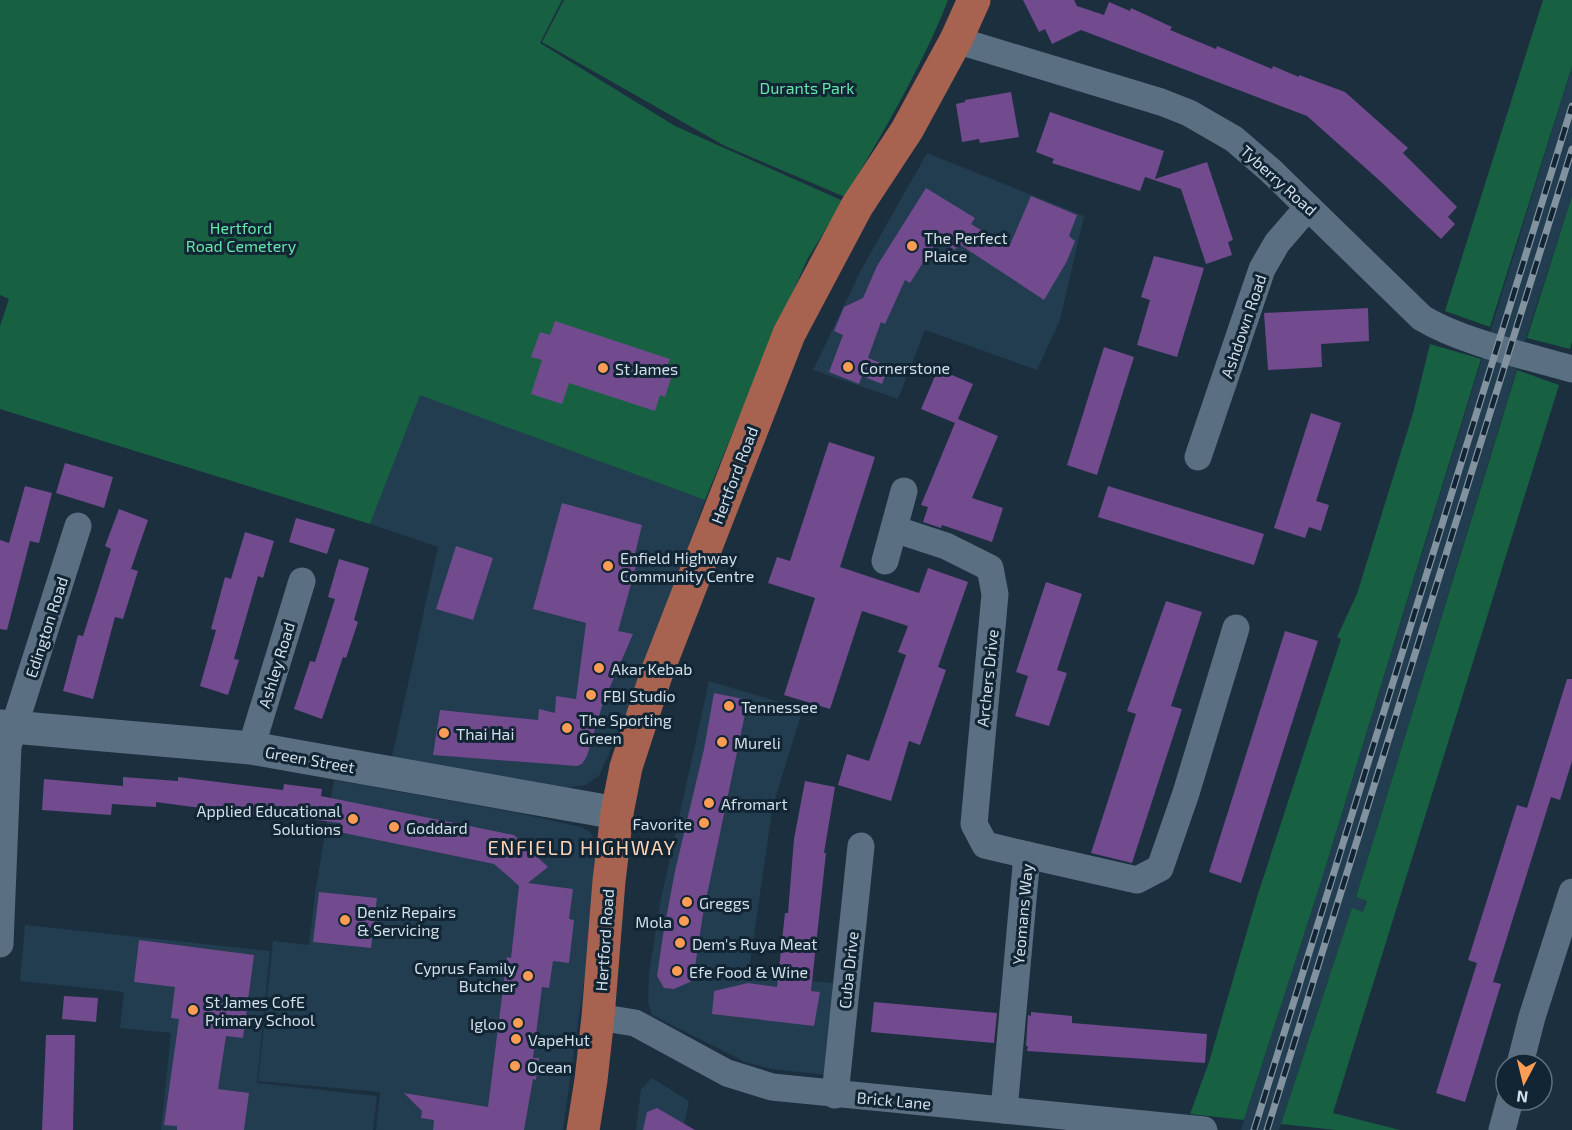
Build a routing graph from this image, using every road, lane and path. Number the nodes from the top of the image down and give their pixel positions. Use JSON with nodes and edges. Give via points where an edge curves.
{"nodes":[{"id":1,"x":974,"y":0,"type":"edge"},
{"id":2,"x":956,"y":40,"type":"junction"},
{"id":3,"x":1308,"y":207,"type":"junction"},
{"id":4,"x":1572,"y":369,"type":"edge"},
{"id":5,"x":1198,"y":457,"type":"dead end"},
{"id":6,"x":904,"y":491,"type":"dead end"},
{"id":7,"x":78,"y":526,"type":"dead end"},
{"id":8,"x":894,"y":530,"type":"junction"},
{"id":9,"x":885,"y":561,"type":"dead end"},
{"id":10,"x":302,"y":581,"type":"dead end"},
{"id":11,"x":1236,"y":628,"type":"dead end"},
{"id":12,"x":7,"y":727,"type":"edge"},
{"id":13,"x":251,"y":748,"type":"junction"},
{"id":14,"x":617,"y":813,"type":"junction"},
{"id":15,"x":861,"y":846,"type":"dead end"},
{"id":16,"x":1027,"y":855,"type":"junction"},
{"id":17,"x":1572,"y":892,"type":"edge"},
{"id":18,"x":0,"y":944,"type":"edge"},
{"id":19,"x":598,"y":1017,"type":"junction"},
{"id":20,"x":1523,"y":1052,"type":"edge"},
{"id":21,"x":835,"y":1095,"type":"junction"},
{"id":22,"x":1507,"y":1112,"type":"edge"},
{"id":23,"x":1013,"y":1117,"type":"edge"},
{"id":24,"x":583,"y":1130,"type":"edge"},
{"id":25,"x":1204,"y":1130,"type":"edge"},
{"id":26,"x":1503,"y":1130,"type":"edge"}],
"edges":[{"from":1,"to":2,"type":"main road","name":"Hertford Road"},
{"from":2,"to":3,"type":"street","name":"Tyberry Road","via":[[1190,113],[1233,139]]},
{"from":2,"to":14,"type":"main road","name":"Hertford Road","via":[[902,141],[857,206],[789,334],[656,675],[629,757]]},
{"from":3,"to":4,"type":"street","name":"Tyberry Road","via":[[1422,318],[1482,343]]},
{"from":3,"to":5,"type":"street","name":"Ashdown Road","via":[[1277,243],[1262,269]]},
{"from":6,"to":8,"type":"street"},
{"from":7,"to":12,"type":"street","name":"Edington Road"},
{"from":8,"to":9,"type":"street"},
{"from":8,"to":16,"type":"street","name":"Archers Drive","via":[[946,546],[990,568],[995,594],[974,824],[985,845]]},
{"from":10,"to":13,"type":"street","name":"Ashley Road"},
{"from":11,"to":16,"type":"street","name":"Yeomans Way","via":[[1160,868],[1137,880]]},
{"from":12,"to":13,"type":"street","name":"Green Street"},
{"from":12,"to":18,"type":"street","name":"Edington Road"},
{"from":13,"to":14,"type":"street","name":"Green Street"},
{"from":14,"to":19,"type":"main road","name":"Hertford Road"},
{"from":15,"to":21,"type":"street","name":"Cuba Drive"},
{"from":16,"to":23,"type":"street","name":"Yeomans Way"},
{"from":17,"to":20,"type":"street"},
{"from":19,"to":21,"type":"street","name":"Brick Lane","via":[[635,1023],[748,1081]]},
{"from":19,"to":24,"type":"main road","name":"Hertford Road"},
{"from":21,"to":23,"type":"street","name":"Brick Lane"},
{"from":22,"to":26,"type":"street"},
{"from":23,"to":25,"type":"street","name":"Brick Lane"}]}
